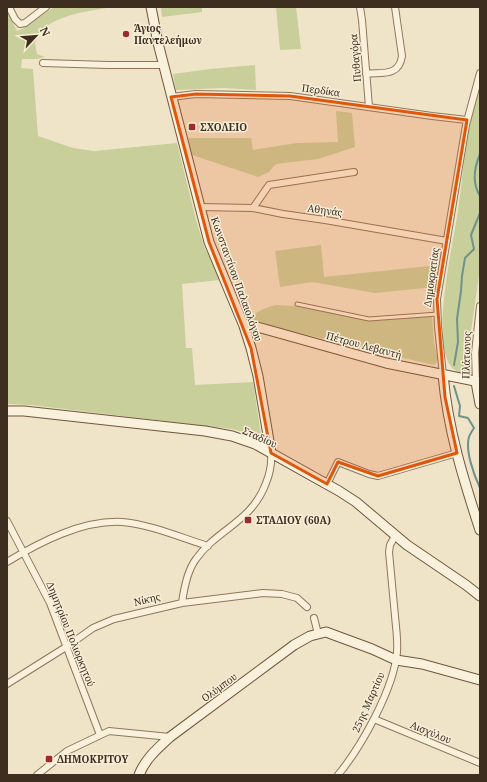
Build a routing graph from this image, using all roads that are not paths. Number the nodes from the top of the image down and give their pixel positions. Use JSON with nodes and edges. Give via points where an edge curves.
{"nodes":[{"id":1,"x":9,"y":7,"type":"edge"},
{"id":2,"x":46,"y":7,"type":"edge"},
{"id":3,"x":151,"y":7,"type":"edge"},
{"id":4,"x":360,"y":7,"type":"edge"},
{"id":5,"x":395,"y":7,"type":"edge"},
{"id":6,"x":43,"y":63,"type":"dead end"},
{"id":7,"x":163,"y":65,"type":"junction"},
{"id":8,"x":480,"y":73,"type":"edge"},
{"id":9,"x":366,"y":74,"type":"junction"},
{"id":10,"x":171,"y":97,"type":"junction"},
{"id":11,"x":369,"y":107,"type":"junction"},
{"id":12,"x":467,"y":120,"type":"junction"},
{"id":13,"x":354,"y":172,"type":"dead end"},
{"id":14,"x":199,"y":207,"type":"junction"},
{"id":15,"x":253,"y":208,"type":"junction"},
{"id":16,"x":447,"y":241,"type":"junction"},
{"id":17,"x":297,"y":304,"type":"dead end"},
{"id":18,"x":480,"y":306,"type":"edge"},
{"id":19,"x":438,"y":314,"type":"junction"},
{"id":20,"x":244,"y":326,"type":"junction"},
{"id":21,"x":443,"y":375,"type":"junction"},
{"id":22,"x":478,"y":382,"type":"edge"},
{"id":23,"x":480,"y":404,"type":"edge"},
{"id":24,"x":7,"y":411,"type":"edge"},
{"id":25,"x":271,"y":453,"type":"junction"},
{"id":26,"x":456,"y":453,"type":"junction"},
{"id":27,"x":327,"y":484,"type":"junction"},
{"id":28,"x":7,"y":521,"type":"edge"},
{"id":29,"x":480,"y":530,"type":"edge"},
{"id":30,"x":394,"y":536,"type":"junction"},
{"id":31,"x":208,"y":546,"type":"junction"},
{"id":32,"x":24,"y":552,"type":"junction"},
{"id":33,"x":7,"y":562,"type":"edge"},
{"id":34,"x":466,"y":585,"type":"junction"},
{"id":35,"x":480,"y":590,"type":"edge"},
{"id":36,"x":480,"y":596,"type":"edge"},
{"id":37,"x":182,"y":603,"type":"junction"},
{"id":38,"x":307,"y":607,"type":"dead end"},
{"id":39,"x":314,"y":618,"type":"dead end"},
{"id":40,"x":322,"y":633,"type":"junction"},
{"id":41,"x":66,"y":647,"type":"junction"},
{"id":42,"x":396,"y":660,"type":"junction"},
{"id":43,"x":480,"y":680,"type":"edge"},
{"id":44,"x":7,"y":684,"type":"edge"},
{"id":45,"x":374,"y":719,"type":"junction"},
{"id":46,"x":100,"y":735,"type":"junction"},
{"id":47,"x":170,"y":737,"type":"junction"},
{"id":48,"x":480,"y":763,"type":"edge"},
{"id":49,"x":37,"y":775,"type":"edge"},
{"id":50,"x":138,"y":775,"type":"edge"},
{"id":51,"x":338,"y":775,"type":"edge"}],
"edges":[{"from":1,"to":2,"type":"street","via":[[20,24],[26,23]]},
{"from":3,"to":7,"type":"street","name":"Κωνσταντίνου Παλαιολόγου"},
{"from":4,"to":9,"type":"street","name":"Πυθαγόρα"},
{"from":5,"to":9,"type":"street","via":[[401,64],[390,72]]},
{"from":6,"to":7,"type":"street"},
{"from":7,"to":10,"type":"street","name":"Κωνσταντίνου Παλαιολόγου"},
{"from":8,"to":12,"type":"street","name":"Δημοκρατίας"},
{"from":9,"to":11,"type":"street","name":"Πυθαγόρα"},
{"from":10,"to":11,"type":"street","name":"Περδίκα","via":[[196,94],[290,96]]},
{"from":10,"to":14,"type":"street","name":"Κωνσταντίνου Παλαιολόγου"},
{"from":11,"to":12,"type":"street","name":"Περδίκα"},
{"from":12,"to":16,"type":"street","name":"Δημοκρατίας"},
{"from":13,"to":15,"type":"street","via":[[269,185]]},
{"from":14,"to":15,"type":"street","name":"Αθηνάς"},
{"from":14,"to":20,"type":"street","name":"Κωνσταντίνου Παλαιολόγου","via":[[209,242]]},
{"from":15,"to":16,"type":"street","name":"Αθηνάς"},
{"from":16,"to":19,"type":"street","name":"Δημοκρατίας","via":[[437,299]]},
{"from":17,"to":19,"type":"lane","via":[[369,319]]},
{"from":18,"to":22,"type":"street","name":"Πλάτωνος","via":[[475,353]]},
{"from":19,"to":21,"type":"street","name":"Δημοκρατίας"},
{"from":20,"to":21,"type":"street","name":"Πέτρου Λεβαντή","via":[[249,325],[386,363]]},
{"from":20,"to":25,"type":"street","name":"Κωνσταντίνου Παλαιολόγου","via":[[258,376]]},
{"from":21,"to":22,"type":"street","name":"Πέτρου Λεβαντή"},
{"from":21,"to":26,"type":"street","name":"Δημοκρατίας","via":[[447,415]]},
{"from":22,"to":23,"type":"street","name":"Πλάτωνος"},
{"from":24,"to":25,"type":"street","name":"Σταδίου","via":[[211,432],[246,441]]},
{"from":25,"to":27,"type":"street","name":"Σταδίου"},
{"from":25,"to":31,"type":"street","name":"Κωνσταντίνου Παλαιολόγου","via":[[271,471],[258,500],[243,517]]},
{"from":26,"to":27,"type":"street","via":[[378,476],[338,462]]},
{"from":26,"to":29,"type":"street","name":"Δημοκρατίας"},
{"from":27,"to":30,"type":"street","name":"Σταδίου","via":[[356,502]]},
{"from":28,"to":32,"type":"street","name":"Δημητρίου Πολιορκητού"},
{"from":30,"to":34,"type":"street","name":"Σταδίου"},
{"from":30,"to":42,"type":"street","name":"25ης Μαρτίου","via":[[389,552],[397,642]]},
{"from":31,"to":32,"type":"street","via":[[145,526],[122,522],[90,525],[67,532]]},
{"from":31,"to":37,"type":"street","name":"Κωνσταντίνου Παλαιολόγου","via":[[192,566]]},
{"from":32,"to":33,"type":"street"},
{"from":32,"to":41,"type":"street","name":"Δημητρίου Πολιορκητού","via":[[50,603]]},
{"from":34,"to":35,"type":"street","name":"Σταδίου"},
{"from":34,"to":36,"type":"street","name":"Σταδίου"},
{"from":37,"to":38,"type":"street","name":"Νίκης","via":[[263,593],[297,598]]},
{"from":37,"to":41,"type":"street","name":"Νίκης","via":[[114,619],[93,628]]},
{"from":39,"to":40,"type":"street"},
{"from":40,"to":42,"type":"street","via":[[372,649]]},
{"from":40,"to":47,"type":"street","name":"Ολύμπου","via":[[294,645]]},
{"from":41,"to":44,"type":"street","name":"Νίκης"},
{"from":41,"to":46,"type":"street","name":"Δημητρίου Πολιορκητού"},
{"from":42,"to":43,"type":"street","via":[[422,664]]},
{"from":42,"to":45,"type":"street","name":"25ης Μαρτίου"},
{"from":45,"to":48,"type":"street","name":"Αισχύλου"},
{"from":45,"to":51,"type":"street","name":"25ης Μαρτίου","via":[[352,757]]},
{"from":46,"to":47,"type":"street","via":[[109,731]]},
{"from":46,"to":49,"type":"street","via":[[67,751]]},
{"from":47,"to":50,"type":"street","name":"Ολύμπου","via":[[152,754]]}]}
